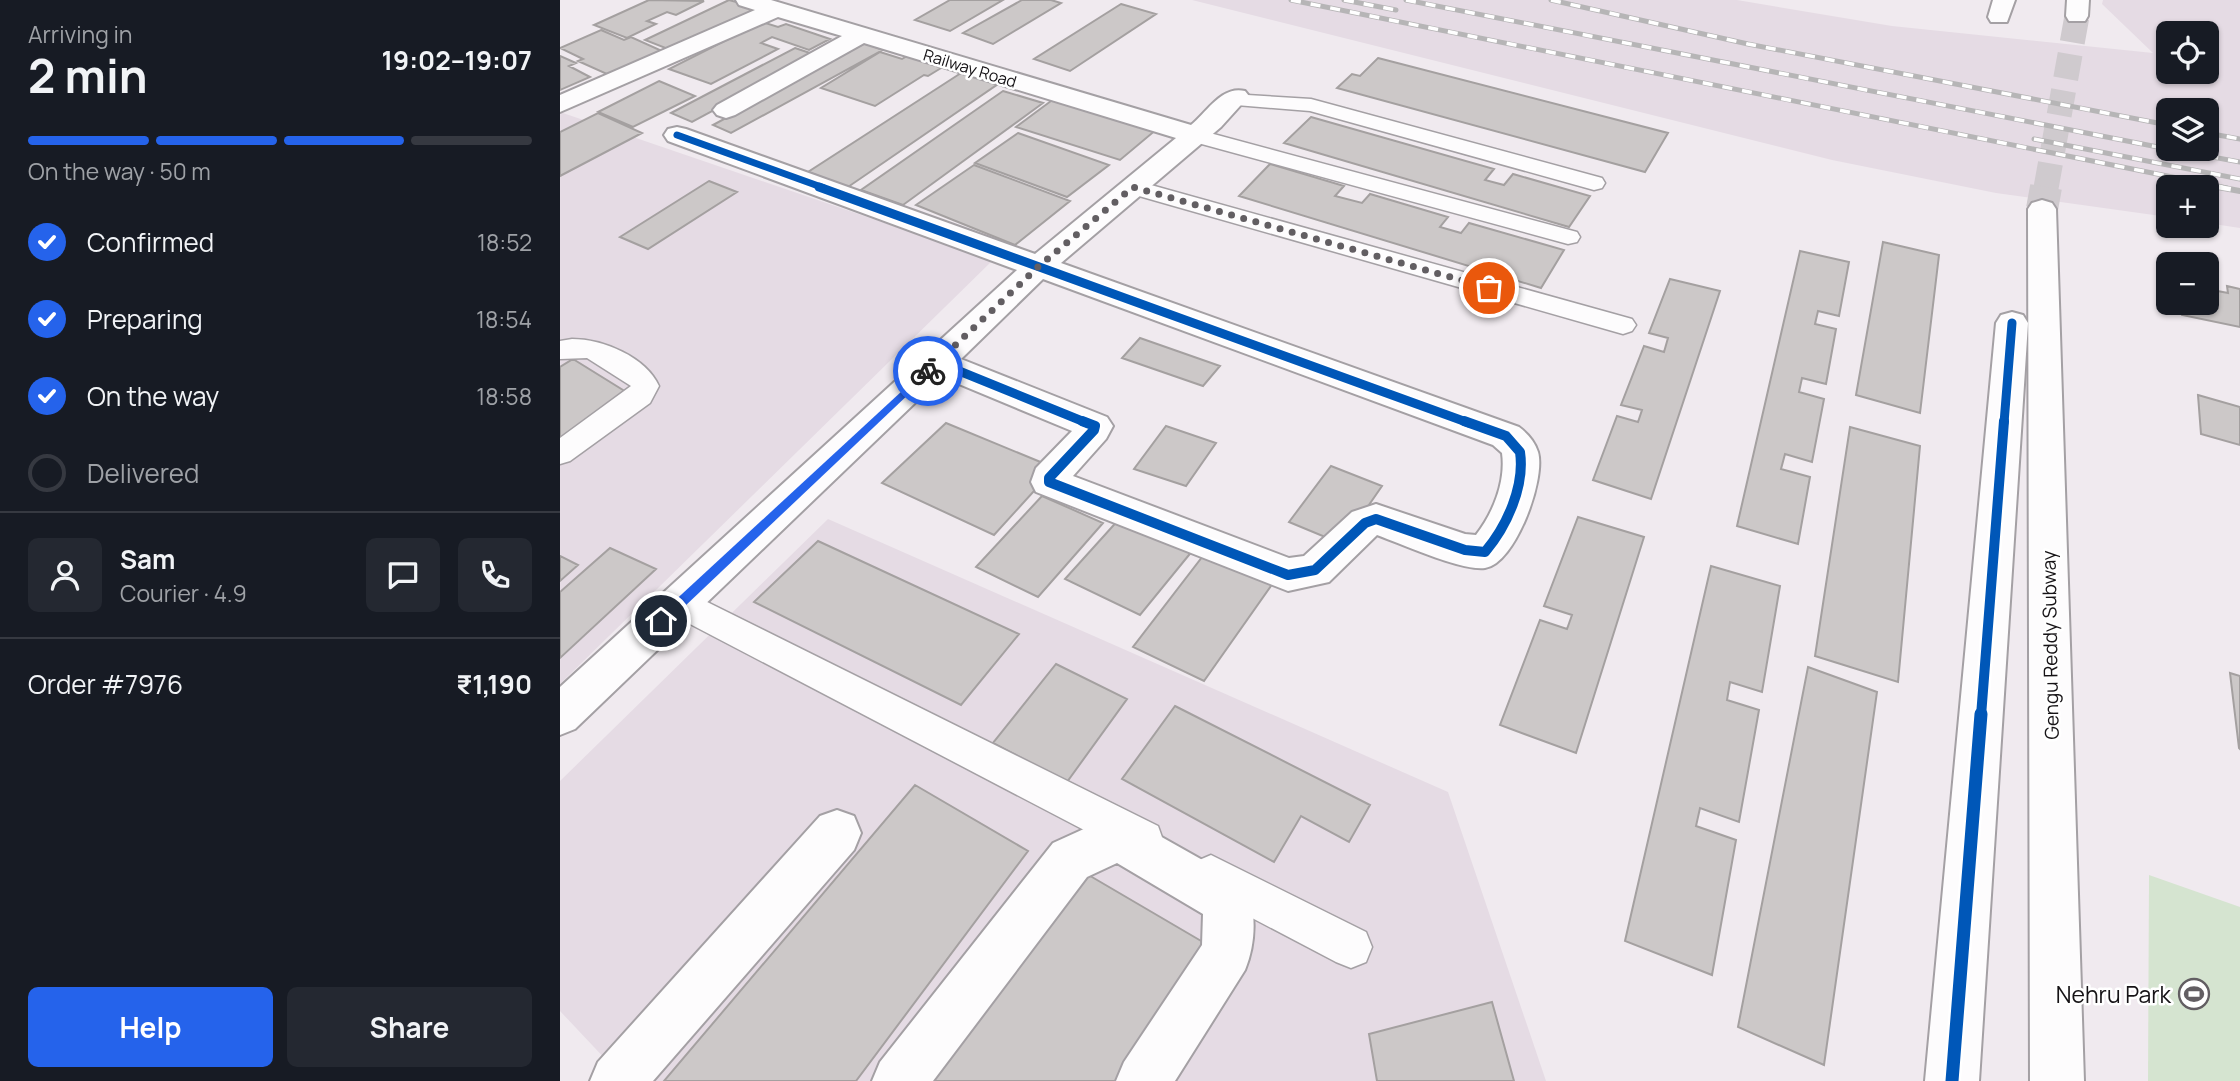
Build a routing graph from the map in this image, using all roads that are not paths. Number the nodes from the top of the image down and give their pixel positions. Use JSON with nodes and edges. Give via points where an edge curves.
{"nodes":[{"id":1,"x":747,"y":0,"type":"edge"},
{"id":2,"x":776,"y":9,"type":"junction"},
{"id":3,"x":861,"y":35,"type":"junction"},
{"id":4,"x":1233,"y":98,"type":"joint"},
{"id":5,"x":560,"y":104,"type":"edge"},
{"id":6,"x":726,"y":110,"type":"dead end"},
{"id":7,"x":677,"y":135,"type":"dead end"},
{"id":8,"x":1195,"y":135,"type":"junction"},
{"id":9,"x":1594,"y":183,"type":"dead end"},
{"id":10,"x":1133,"y":187,"type":"junction"},
{"id":11,"x":2042,"y":209,"type":"tunnel mouth"},
{"id":12,"x":1568,"y":237,"type":"dead end"},
{"id":13,"x":1038,"y":267,"type":"junction"},
{"id":14,"x":2012,"y":323,"type":"dead end"},
{"id":15,"x":1623,"y":326,"type":"dead end"},
{"id":16,"x":560,"y":350,"type":"edge"},
{"id":17,"x":937,"y":362,"type":"junction"},
{"id":18,"x":560,"y":453,"type":"edge"},
{"id":19,"x":681,"y":603,"type":"junction"},
{"id":20,"x":560,"y":715,"type":"edge"},
{"id":21,"x":837,"y":833,"type":"dead end"},
{"id":22,"x":1351,"y":947,"type":"dead end"},
{"id":23,"x":617,"y":1081,"type":"edge"},
{"id":24,"x":899,"y":1081,"type":"edge"},
{"id":25,"x":1143,"y":1081,"type":"edge"},
{"id":26,"x":1952,"y":1081,"type":"edge"},
{"id":27,"x":2057,"y":1081,"type":"edge"}],
"edges":[{"from":1,"to":2,"type":"street","name":"Railway Road"},
{"from":2,"to":3,"type":"street","name":"Railway Road"},
{"from":2,"to":5,"type":"street"},
{"from":3,"to":6,"type":"street"},
{"from":3,"to":8,"type":"street","name":"Railway Road"},
{"from":4,"to":8,"type":"street"},
{"from":4,"to":9,"type":"lane","via":[[1311,105]]},
{"from":7,"to":13,"type":"street"},
{"from":8,"to":10,"type":"street"},
{"from":8,"to":12,"type":"lane"},
{"from":10,"to":13,"type":"street"},
{"from":10,"to":15,"type":"lane"},
{"from":11,"to":27,"type":"street","name":"Gengu Reddy Subway"},
{"from":13,"to":17,"type":"street"},
{"from":13,"to":17,"type":"street","via":[[1506,436],[1520,450],[1522,470],[1501,534],[1485,552],[1465,550],[1376,519],[1365,523],[1314,569],[1288,575],[1049,482],[1095,426]]},
{"from":14,"to":26,"type":"street"},
{"from":16,"to":18,"type":"lane","via":[[590,347],[642,379],[645,386],[640,396]]},
{"from":17,"to":19,"type":"street"},
{"from":19,"to":20,"type":"street"},
{"from":19,"to":22,"type":"lane"},
{"from":21,"to":23,"type":"street"},
{"from":24,"to":25,"type":"street","via":[[1070,860],[1119,837],[1228,901],[1227,953]]}]}
